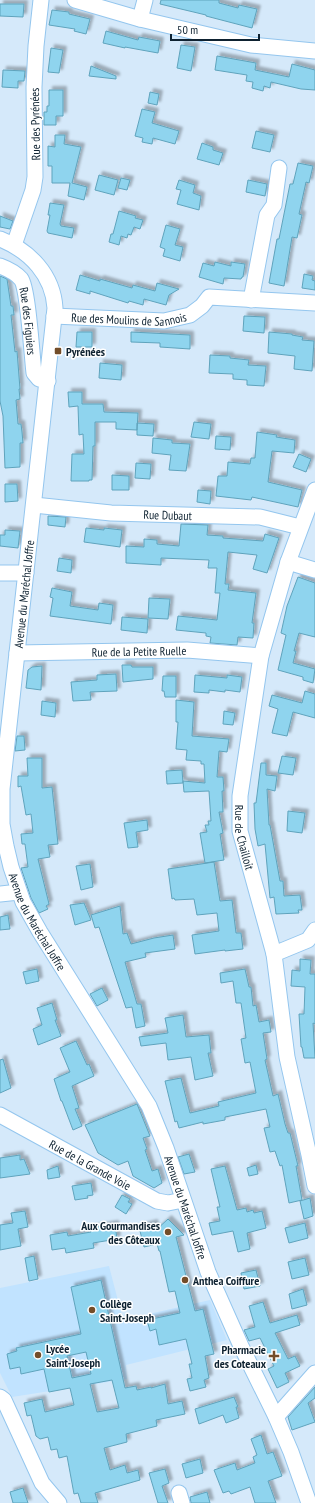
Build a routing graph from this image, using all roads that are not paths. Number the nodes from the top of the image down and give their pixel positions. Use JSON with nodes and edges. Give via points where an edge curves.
{"nodes":[{"id":1,"x":41,"y":0,"type":"edge"},
{"id":2,"x":75,"y":0,"type":"edge"},
{"id":3,"x":145,"y":0,"type":"edge"},
{"id":4,"x":140,"y":19,"type":"junction"},
{"id":5,"x":315,"y":51,"type":"edge"},
{"id":6,"x":279,"y":168,"type":"dead end"},
{"id":7,"x":7,"y":242,"type":"edge"},
{"id":8,"x":0,"y":266,"type":"edge"},
{"id":9,"x":251,"y":300,"type":"junction"},
{"id":10,"x":315,"y":303,"type":"edge"},
{"id":11,"x":54,"y":316,"type":"junction"},
{"id":12,"x":48,"y":381,"type":"junction"},
{"id":13,"x":315,"y":490,"type":"edge"},
{"id":14,"x":34,"y":505,"type":"junction"},
{"id":15,"x":300,"y":527,"type":"junction"},
{"id":16,"x":288,"y":562,"type":"junction"},
{"id":17,"x":315,"y":570,"type":"edge"},
{"id":18,"x":0,"y":573,"type":"edge"},
{"id":19,"x":26,"y":573,"type":"junction"},
{"id":20,"x":17,"y":653,"type":"junction"},
{"id":21,"x":261,"y":656,"type":"junction"},
{"id":22,"x":19,"y":892,"type":"junction"},
{"id":23,"x":0,"y":894,"type":"edge"},
{"id":24,"x":315,"y":930,"type":"edge"},
{"id":25,"x":274,"y":954,"type":"junction"},
{"id":26,"x":0,"y":1115,"type":"edge"},
{"id":27,"x":315,"y":1186,"type":"edge"},
{"id":28,"x":183,"y":1200,"type":"junction"},
{"id":29,"x":315,"y":1373,"type":"edge"},
{"id":30,"x":0,"y":1397,"type":"edge"},
{"id":31,"x":276,"y":1417,"type":"junction"},
{"id":32,"x":59,"y":1503,"type":"edge"},
{"id":33,"x":309,"y":1503,"type":"edge"}],
"edges":[{"from":1,"to":7,"type":"street","name":"Rue des Pyrénées","via":[[34,87],[35,177],[33,190]]},
{"from":2,"to":4,"type":"street"},
{"from":3,"to":4,"type":"street"},
{"from":4,"to":5,"type":"street","via":[[250,45]]},
{"from":6,"to":9,"type":"street","via":[[274,205],[266,215]]},
{"from":7,"to":11,"type":"street","name":"Avenue du Maréchal Joffre","via":[[34,260],[47,279],[53,295]]},
{"from":8,"to":12,"type":"street","name":"Rue des Figuiers","via":[[10,269],[22,280],[26,295],[34,373],[39,379]]},
{"from":9,"to":10,"type":"street","name":"Rue des Moulins de Sannois"},
{"from":9,"to":11,"type":"street","name":"Rue des Moulins de Sannois","via":[[209,297],[202,306],[190,314],[164,321]]},
{"from":11,"to":12,"type":"street","name":"Avenue du Maréchal Joffre"},
{"from":12,"to":14,"type":"street","name":"Avenue du Maréchal Joffre"},
{"from":13,"to":15,"type":"street","name":"Rue de Chailloit"},
{"from":14,"to":15,"type":"street","name":"Rue Dubaut","via":[[110,513],[260,517]]},
{"from":14,"to":19,"type":"street","name":"Avenue du Maréchal Joffre"},
{"from":15,"to":16,"type":"street","name":"Rue de Chailloit"},
{"from":16,"to":17,"type":"street"},
{"from":16,"to":21,"type":"street","name":"Rue de Chailloit"},
{"from":18,"to":19,"type":"street"},
{"from":19,"to":20,"type":"street","name":"Avenue du Maréchal Joffre"},
{"from":20,"to":21,"type":"street","name":"Rue de la Petite Ruelle","via":[[187,650]]},
{"from":20,"to":22,"type":"street","name":"Avenue du Maréchal Joffre","via":[[2,808],[10,867]]},
{"from":21,"to":25,"type":"street","name":"Rue de Chailloit","via":[[239,813],[240,831]]},
{"from":22,"to":23,"type":"street"},
{"from":22,"to":28,"type":"street","name":"Avenue du Maréchal Joffre","via":[[40,932],[150,1106]]},
{"from":24,"to":25,"type":"street","via":[[308,940]]},
{"from":25,"to":27,"type":"street","name":"Rue de Chailloit","via":[[287,1057]]},
{"from":26,"to":28,"type":"street","name":"Rue de la Grande Voie","via":[[157,1201],[168,1203]]},
{"from":28,"to":31,"type":"street","name":"Avenue du Maréchal Joffre","via":[[216,1291]]},
{"from":29,"to":31,"type":"street"},
{"from":30,"to":32,"type":"street","via":[[4,1400],[42,1483]]},
{"from":31,"to":33,"type":"street","name":"Avenue du Maréchal Joffre"}]}
